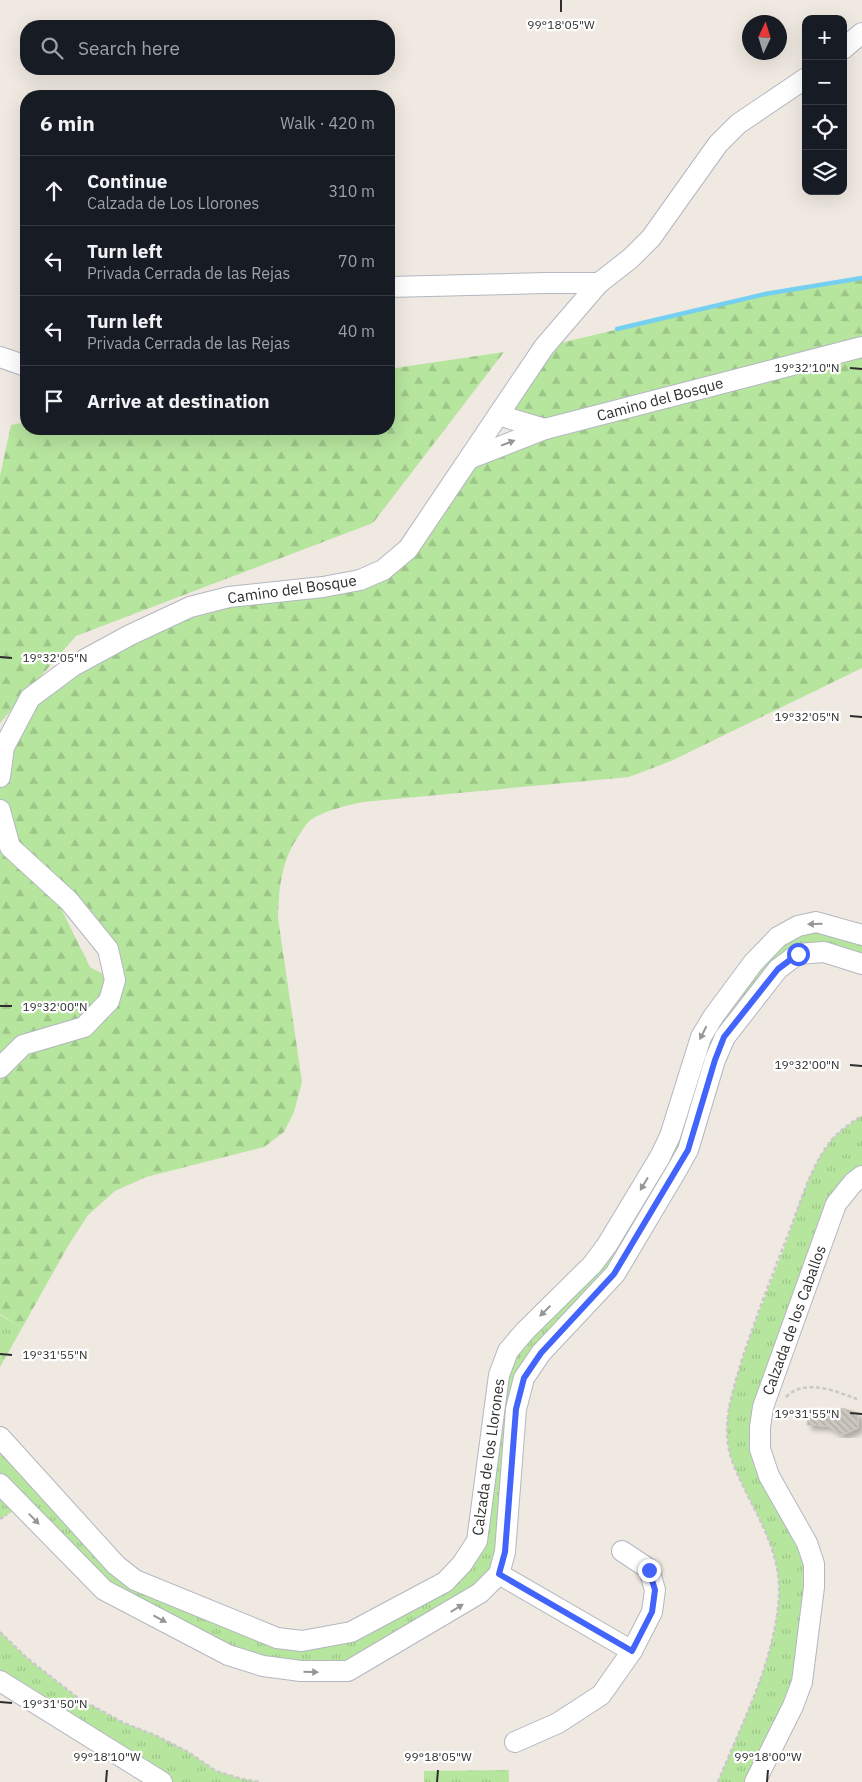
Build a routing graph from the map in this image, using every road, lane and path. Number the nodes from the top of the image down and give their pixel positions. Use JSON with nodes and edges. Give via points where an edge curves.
{"nodes":[{"id":1,"x":862,"y":33,"type":"edge"},
{"id":2,"x":847,"y":45,"type":"edge"},
{"id":3,"x":802,"y":81,"type":"edge"},
{"id":4,"x":599,"y":283,"type":"junction"},
{"id":5,"x":395,"y":287,"type":"edge"},
{"id":6,"x":862,"y":346,"type":"edge"},
{"id":7,"x":0,"y":357,"type":"edge"},
{"id":8,"x":20,"y":364,"type":"edge"},
{"id":9,"x":498,"y":416,"type":"junction"},
{"id":10,"x":545,"y":429,"type":"junction"},
{"id":11,"x":471,"y":458,"type":"junction"},
{"id":12,"x":0,"y":777,"type":"edge"},
{"id":13,"x":0,"y":810,"type":"edge"},
{"id":14,"x":862,"y":935,"type":"edge"},
{"id":15,"x":862,"y":964,"type":"edge"},
{"id":16,"x":0,"y":1068,"type":"edge"},
{"id":17,"x":862,"y":1176,"type":"edge"},
{"id":18,"x":857,"y":1399,"type":"dead end"},
{"id":19,"x":781,"y":1402,"type":"dead end"},
{"id":20,"x":0,"y":1437,"type":"edge"},
{"id":21,"x":489,"y":1457,"type":"junction"},
{"id":22,"x":512,"y":1459,"type":"junction"},
{"id":23,"x":0,"y":1484,"type":"edge"},
{"id":24,"x":622,"y":1551,"type":"dead end"},
{"id":25,"x":499,"y":1574,"type":"junction"},
{"id":26,"x":0,"y":1632,"type":"edge"},
{"id":27,"x":632,"y":1651,"type":"junction"},
{"id":28,"x":0,"y":1681,"type":"edge"},
{"id":29,"x":515,"y":1742,"type":"dead end"},
{"id":30,"x":162,"y":1782,"type":"edge"},
{"id":31,"x":260,"y":1782,"type":"edge"},
{"id":32,"x":756,"y":1782,"type":"edge"}],
"edges":[{"from":1,"to":2,"type":"street"},
{"from":3,"to":4,"type":"street","via":[[738,124],[718,144],[650,238]]},
{"from":4,"to":5,"type":"street"},
{"from":4,"to":9,"type":"street","via":[[544,346]]},
{"from":6,"to":10,"type":"street","name":"Camino del Bosque"},
{"from":7,"to":8,"type":"street"},
{"from":9,"to":10,"type":"street"},
{"from":9,"to":11,"type":"street"},
{"from":11,"to":10,"type":"street","name":"Camino del Bosque","one_way":true},
{"from":11,"to":12,"type":"street","name":"Camino del Bosque","via":[[408,550],[383,570],[360,580],[230,597],[190,607],[73,666],[30,698],[4,747]]},
{"from":13,"to":16,"type":"street","via":[[10,847],[69,901],[108,949],[115,980],[109,1001],[84,1027],[23,1045]]},
{"from":14,"to":21,"type":"street","name":"Calzada de los Llorones","one_way":true,"via":[[816,922],[798,926],[778,937],[713,1016],[701,1037],[670,1136],[607,1245],[592,1266],[525,1330],[508,1352],[499,1375]]},
{"from":15,"to":22,"type":"street","name":"Calzada de los Llorones","via":[[824,952],[798,954],[778,969],[724,1037],[688,1150],[678,1168],[614,1274],[541,1353],[524,1378],[516,1409]]},
{"from":17,"to":32,"type":"street","name":"Calzada de los Caballos","via":[[852,1183],[836,1204],[763,1407],[760,1448],[770,1476],[807,1543],[814,1564],[814,1587],[802,1682]]},
{"from":18,"to":19,"type":"path","via":[[818,1387],[791,1392]]},
{"from":20,"to":21,"type":"street","name":"Calzada de los Llorones","via":[[116,1565],[135,1580],[277,1638],[302,1641],[351,1632],[445,1582],[477,1541]]},
{"from":21,"to":22,"type":"street"},
{"from":22,"to":25,"type":"street","name":"Calzada de los Llorones","via":[[505,1552]]},
{"from":23,"to":25,"type":"street","one_way":true,"via":[[104,1590],[228,1655],[263,1666],[301,1671],[348,1671],[480,1593]]},
{"from":24,"to":27,"type":"street","via":[[649,1570],[655,1590],[652,1612]]},
{"from":25,"to":27,"type":"street"},
{"from":26,"to":31,"type":"path","via":[[78,1698],[124,1723],[157,1736],[216,1770]]},
{"from":27,"to":29,"type":"street","via":[[601,1695],[558,1723]]},
{"from":28,"to":30,"type":"street"}]}
